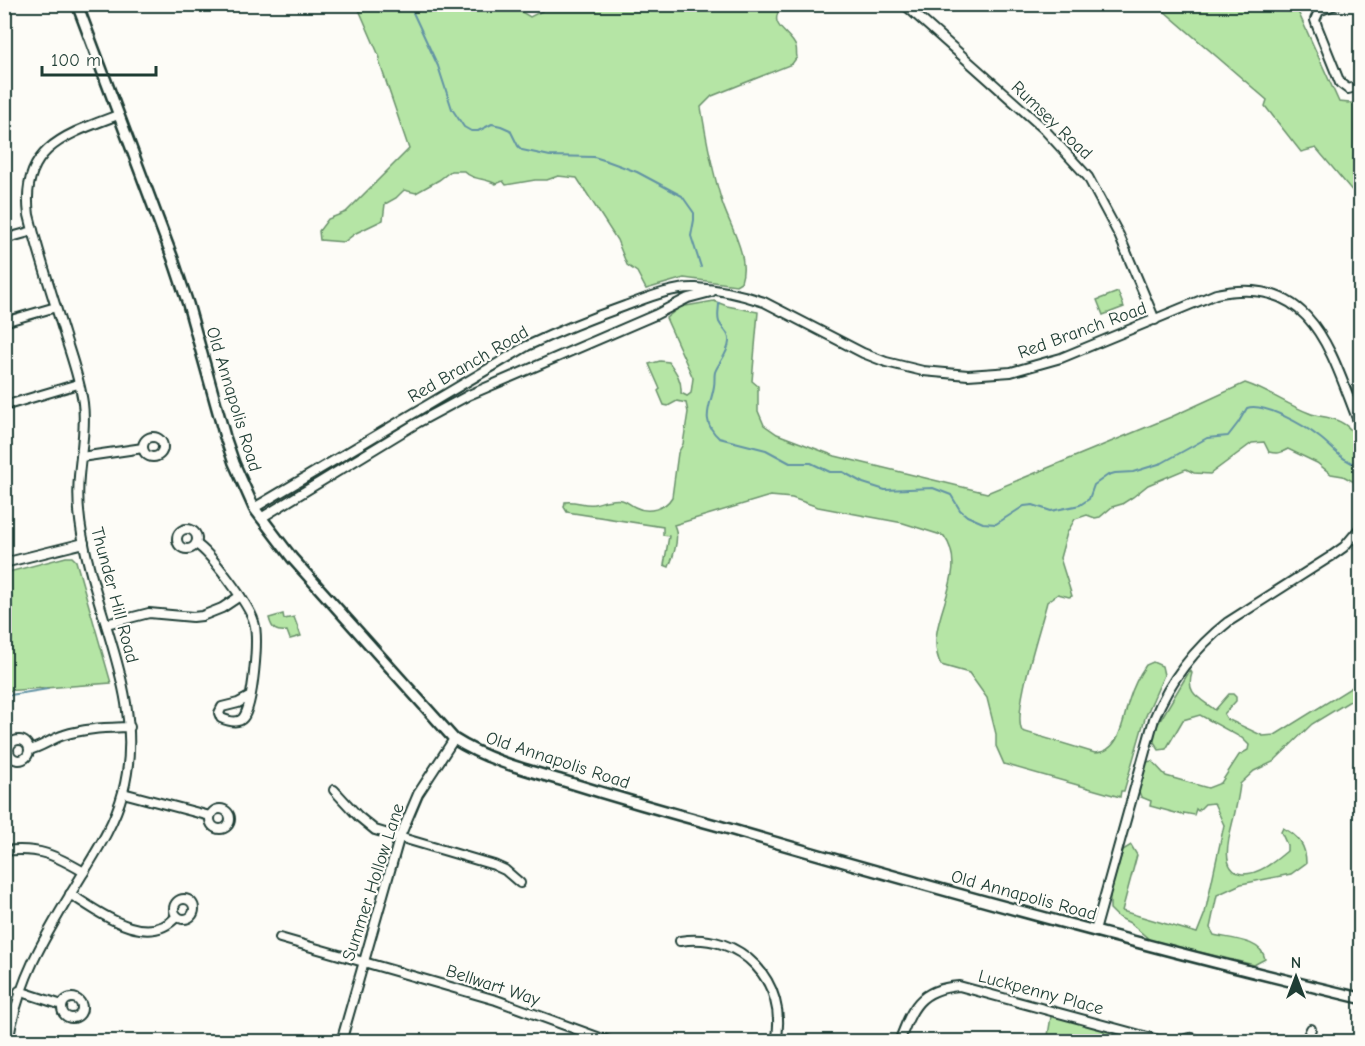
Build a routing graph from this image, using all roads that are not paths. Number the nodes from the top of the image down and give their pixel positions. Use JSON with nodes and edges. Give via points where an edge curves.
{"nodes":[{"id":1,"x":77,"y":4,"type":"edge"},
{"id":2,"x":904,"y":4,"type":"edge"},
{"id":3,"x":1336,"y":4,"type":"edge"},
{"id":4,"x":1360,"y":86,"type":"edge"},
{"id":5,"x":118,"y":115,"type":"junction"},
{"id":6,"x":33,"y":231,"type":"junction"},
{"id":7,"x":4,"y":239,"type":"edge"},
{"id":8,"x":714,"y":291,"type":"junction"},
{"id":9,"x":56,"y":307,"type":"junction"},
{"id":10,"x":1155,"y":320,"type":"junction"},
{"id":11,"x":4,"y":322,"type":"edge"},
{"id":12,"x":78,"y":384,"type":"junction"},
{"id":13,"x":4,"y":406,"type":"edge"},
{"id":14,"x":1360,"y":426,"type":"edge"},
{"id":15,"x":143,"y":448,"type":"dead end"},
{"id":16,"x":81,"y":457,"type":"junction"},
{"id":17,"x":254,"y":508,"type":"junction"},
{"id":18,"x":261,"y":518,"type":"junction"},
{"id":19,"x":1360,"y":528,"type":"edge"},
{"id":20,"x":84,"y":543,"type":"junction"},
{"id":21,"x":196,"y":544,"type":"dead end"},
{"id":22,"x":4,"y":563,"type":"edge"},
{"id":23,"x":240,"y":596,"type":"junction"},
{"id":24,"x":106,"y":624,"type":"junction"},
{"id":25,"x":249,"y":697,"type":"dead end"},
{"id":26,"x":130,"y":727,"type":"junction"},
{"id":27,"x":453,"y":739,"type":"junction"},
{"id":28,"x":29,"y":750,"type":"dead end"},
{"id":29,"x":334,"y":790,"type":"dead end"},
{"id":30,"x":123,"y":793,"type":"junction"},
{"id":31,"x":210,"y":816,"type":"dead end"},
{"id":32,"x":399,"y":839,"type":"junction"},
{"id":33,"x":4,"y":851,"type":"edge"},
{"id":34,"x":84,"y":872,"type":"junction"},
{"id":35,"x":520,"y":883,"type":"dead end"},
{"id":36,"x":70,"y":894,"type":"junction"},
{"id":37,"x":177,"y":916,"type":"dead end"},
{"id":38,"x":1095,"y":931,"type":"junction"},
{"id":39,"x":280,"y":938,"type":"dead end"},
{"id":40,"x":680,"y":941,"type":"dead end"},
{"id":41,"x":363,"y":962,"type":"junction"},
{"id":42,"x":19,"y":991,"type":"junction"},
{"id":43,"x":1360,"y":998,"type":"edge"},
{"id":44,"x":62,"y":1005,"type":"dead end"},
{"id":45,"x":1311,"y":1029,"type":"dead end"},
{"id":46,"x":8,"y":1041,"type":"edge"},
{"id":47,"x":341,"y":1041,"type":"edge"},
{"id":48,"x":611,"y":1041,"type":"edge"},
{"id":49,"x":776,"y":1041,"type":"edge"},
{"id":50,"x":899,"y":1041,"type":"edge"},
{"id":51,"x":1166,"y":1041,"type":"edge"},
{"id":52,"x":1182,"y":1041,"type":"edge"},
{"id":53,"x":1198,"y":1041,"type":"edge"},
{"id":54,"x":1305,"y":1041,"type":"edge"}],
"edges":[{"from":1,"to":5,"type":"main road","name":"Old Annapolis Road"},
{"from":2,"to":10,"type":"street","name":"Rumsey Road","via":[[1075,161],[1099,195]]},
{"from":3,"to":4,"type":"street","via":[[1319,11],[1315,20],[1340,83],[1348,89]]},
{"from":5,"to":6,"type":"street","name":"Thunder Hill Road","via":[[60,139],[36,162],[27,190]]},
{"from":5,"to":17,"type":"main road","name":"Old Annapolis Road","via":[[173,259],[225,436]]},
{"from":6,"to":7,"type":"street"},
{"from":6,"to":9,"type":"street","name":"Thunder Hill Road"},
{"from":8,"to":10,"type":"street","name":"Red Branch Road","via":[[764,302],[886,362],[943,374],[987,375],[1032,367]]},
{"from":8,"to":17,"type":"street","name":"Red Branch Road","via":[[696,288],[666,292],[547,336]]},
{"from":8,"to":18,"type":"street","name":"Red Branch Road","via":[[688,298],[470,395]]},
{"from":9,"to":11,"type":"street"},
{"from":9,"to":12,"type":"street","name":"Thunder Hill Road"},
{"from":10,"to":14,"type":"street","name":"Red Branch Road","via":[[1227,292],[1261,292],[1288,302],[1319,330]]},
{"from":12,"to":13,"type":"street"},
{"from":12,"to":16,"type":"street","name":"Thunder Hill Road","via":[[83,403]]},
{"from":15,"to":16,"type":"street"},
{"from":16,"to":20,"type":"street","name":"Thunder Hill Road","via":[[79,499]]},
{"from":17,"to":18,"type":"main road","name":"Old Annapolis Road"},
{"from":18,"to":27,"type":"main road","name":"Old Annapolis Road"},
{"from":19,"to":38,"type":"street","via":[[1330,557],[1228,621],[1180,669],[1154,719]]},
{"from":20,"to":22,"type":"street"},
{"from":20,"to":24,"type":"street","name":"Thunder Hill Road"},
{"from":21,"to":23,"type":"street"},
{"from":23,"to":24,"type":"street","via":[[202,616],[149,613]]},
{"from":23,"to":25,"type":"street","via":[[251,613],[256,633]]},
{"from":24,"to":26,"type":"street","name":"Thunder Hill Road","via":[[125,691]]},
{"from":26,"to":28,"type":"street","via":[[74,732]]},
{"from":26,"to":30,"type":"street","name":"Thunder Hill Road"},
{"from":27,"to":32,"type":"street","name":"Summer Hollow Lane","via":[[418,794]]},
{"from":27,"to":38,"type":"main road","name":"Old Annapolis Road","via":[[483,755],[597,792]]},
{"from":29,"to":32,"type":"street","via":[[366,824]]},
{"from":30,"to":31,"type":"street"},
{"from":30,"to":34,"type":"street","name":"Thunder Hill Road","via":[[105,837]]},
{"from":32,"to":35,"type":"street","via":[[494,865]]},
{"from":32,"to":41,"type":"street","name":"Summer Hollow Lane"},
{"from":33,"to":34,"type":"street","via":[[44,851]]},
{"from":34,"to":36,"type":"street","name":"Thunder Hill Road"},
{"from":36,"to":37,"type":"street","via":[[121,924],[138,929],[158,928]]},
{"from":36,"to":42,"type":"street","name":"Thunder Hill Road"},
{"from":38,"to":43,"type":"main road","name":"Old Annapolis Road"},
{"from":39,"to":41,"type":"street","name":"Bellwart Way"},
{"from":40,"to":49,"type":"street","via":[[715,942],[756,966],[775,996]]},
{"from":41,"to":47,"type":"street","name":"Summer Hollow Lane"},
{"from":41,"to":48,"type":"street","name":"Bellwart Way","via":[[496,1000]]},
{"from":42,"to":44,"type":"street"},
{"from":42,"to":46,"type":"street","name":"Thunder Hill Road"},
{"from":45,"to":54,"type":"street"},
{"from":50,"to":51,"type":"street","name":"Luckpenny Place","via":[[911,1011],[924,996],[940,988],[958,986]]},
{"from":52,"to":53,"type":"street"}]}
